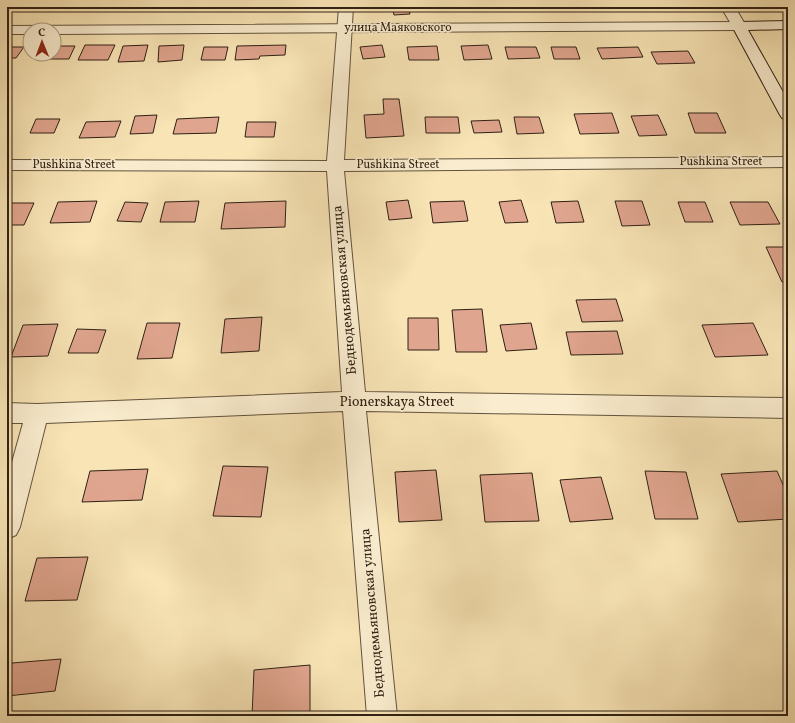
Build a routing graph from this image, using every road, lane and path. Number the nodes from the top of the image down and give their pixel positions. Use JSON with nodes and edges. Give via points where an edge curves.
{"nodes":[{"id":1,"x":346,"y":7,"type":"edge"},
{"id":2,"x":728,"y":7,"type":"edge"},
{"id":3,"x":788,"y":25,"type":"edge"},
{"id":4,"x":738,"y":26,"type":"junction"},
{"id":5,"x":344,"y":29,"type":"junction"},
{"id":6,"x":7,"y":30,"type":"edge"},
{"id":7,"x":788,"y":115,"type":"edge"},
{"id":8,"x":788,"y":162,"type":"edge"},
{"id":9,"x":7,"y":165,"type":"edge"},
{"id":10,"x":335,"y":166,"type":"junction"},
{"id":11,"x":354,"y":401,"type":"junction"},
{"id":12,"x":788,"y":408,"type":"edge"},
{"id":13,"x":7,"y":413,"type":"edge"},
{"id":14,"x":37,"y":414,"type":"junction"},
{"id":15,"x":7,"y":527,"type":"edge"},
{"id":16,"x":382,"y":716,"type":"edge"}],
"edges":[{"from":1,"to":5,"type":"street","name":"Беднодемьяновская улица"},
{"from":2,"to":4,"type":"street"},
{"from":3,"to":4,"type":"street","name":"улица Маяковского"},
{"from":4,"to":5,"type":"street","name":"улица Маяковского"},
{"from":4,"to":7,"type":"street"},
{"from":5,"to":6,"type":"street","name":"улица Маяковского"},
{"from":5,"to":10,"type":"street","name":"Беднодемьяновская улица"},
{"from":8,"to":10,"type":"street","name":"Pushkina Street"},
{"from":9,"to":10,"type":"street","name":"Pushkina Street"},
{"from":10,"to":11,"type":"street","name":"Беднодемьяновская улица"},
{"from":11,"to":12,"type":"street","name":"Pionerskaya Street"},
{"from":11,"to":14,"type":"street","name":"Pionerskaya Street"},
{"from":11,"to":16,"type":"street","name":"Беднодемьяновская улица"},
{"from":13,"to":14,"type":"street","name":"Pionerskaya Street"},
{"from":14,"to":15,"type":"street"}]}
